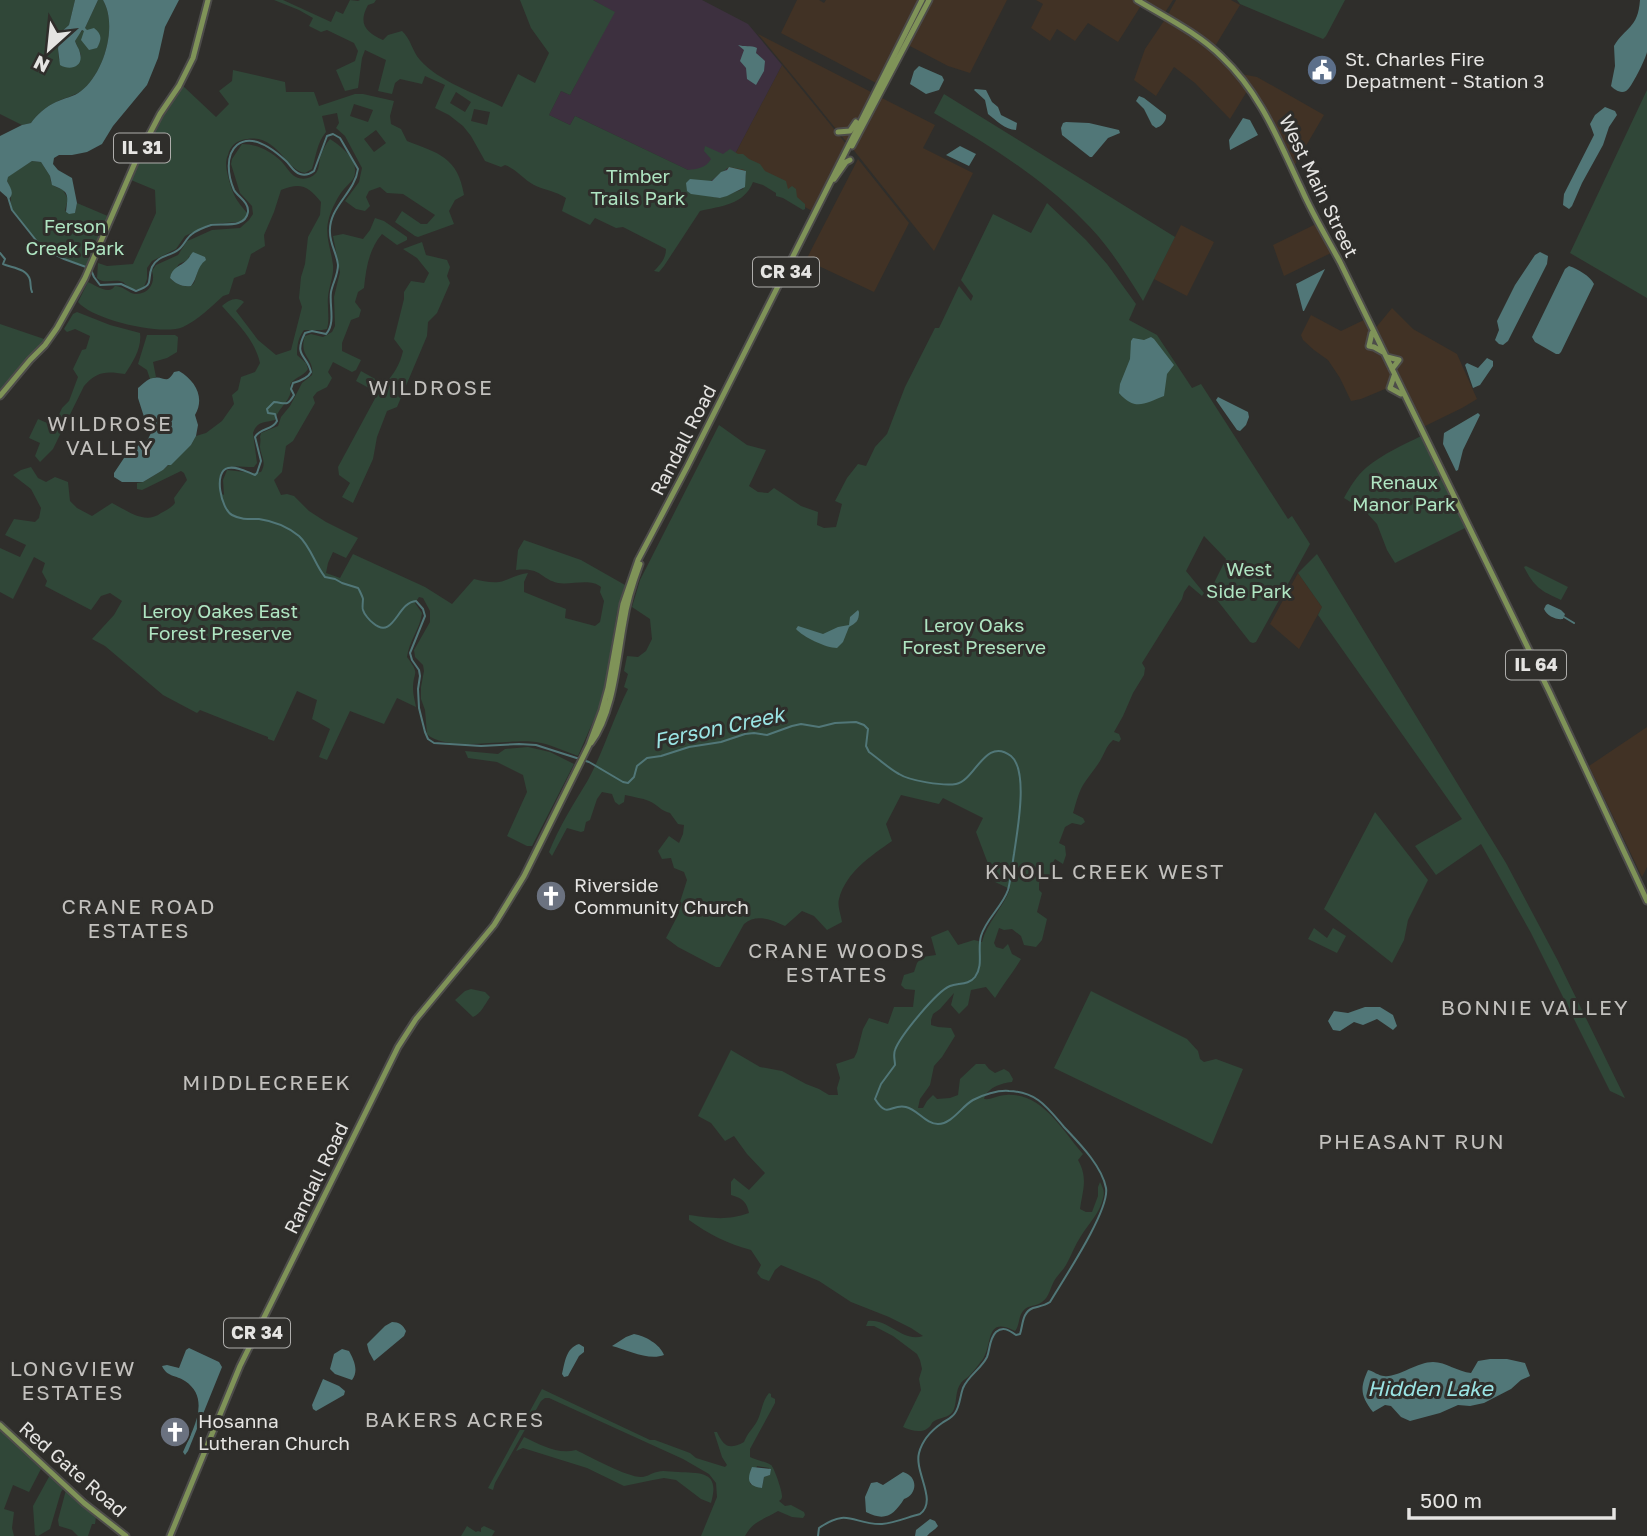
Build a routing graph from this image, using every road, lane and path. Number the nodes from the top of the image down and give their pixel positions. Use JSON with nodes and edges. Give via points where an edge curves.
{"nodes":[{"id":1,"x":208,"y":0,"type":"edge"},
{"id":2,"x":922,"y":0,"type":"edge"},
{"id":3,"x":929,"y":0,"type":"edge"},
{"id":4,"x":1137,"y":0,"type":"edge"},
{"id":5,"x":870,"y":102,"type":"junction"},
{"id":6,"x":838,"y":132,"type":"dead end"},
{"id":7,"x":850,"y":160,"type":"dead end"},
{"id":8,"x":834,"y":179,"type":"junction"},
{"id":9,"x":822,"y":199,"type":"junction"},
{"id":10,"x":1385,"y":355,"type":"junction"},
{"id":11,"x":1393,"y":372,"type":"junction"},
{"id":12,"x":0,"y":397,"type":"edge"},
{"id":13,"x":1647,"y":901,"type":"edge"},
{"id":14,"x":0,"y":1425,"type":"edge"},
{"id":15,"x":127,"y":1536,"type":"edge"},
{"id":16,"x":170,"y":1536,"type":"edge"}],
"edges":[{"from":1,"to":12,"type":"main road","number":"IL 31","via":[[197,46],[137,158],[88,273],[45,345]]},
{"from":2,"to":5,"type":"main road","number":"CR 34"},
{"from":3,"to":8,"type":"main road","number":"CR 34"},
{"from":4,"to":10,"type":"main road","name":"West Main Street","via":[[1214,50],[1256,95],[1372,330],[1369,346]]},
{"from":5,"to":6,"type":"main road","via":[[850,131]]},
{"from":5,"to":9,"type":"main road","number":"CR 34"},
{"from":7,"to":8,"type":"main road","number":"CR 34"},
{"from":8,"to":9,"type":"main road","number":"CR 34"},
{"from":9,"to":16,"type":"main road","name":"Randall Road","number":"CR 34","via":[[633,572],[608,688],[589,745],[504,910],[398,1047],[240,1366]]},
{"from":10,"to":11,"type":"main road"},
{"from":10,"to":11,"type":"main road","via":[[1399,360]]},
{"from":11,"to":13,"type":"main road","number":"IL 64","via":[[1390,388],[1404,395]]},
{"from":14,"to":15,"type":"main road","name":"Red Gate Road"}]}
